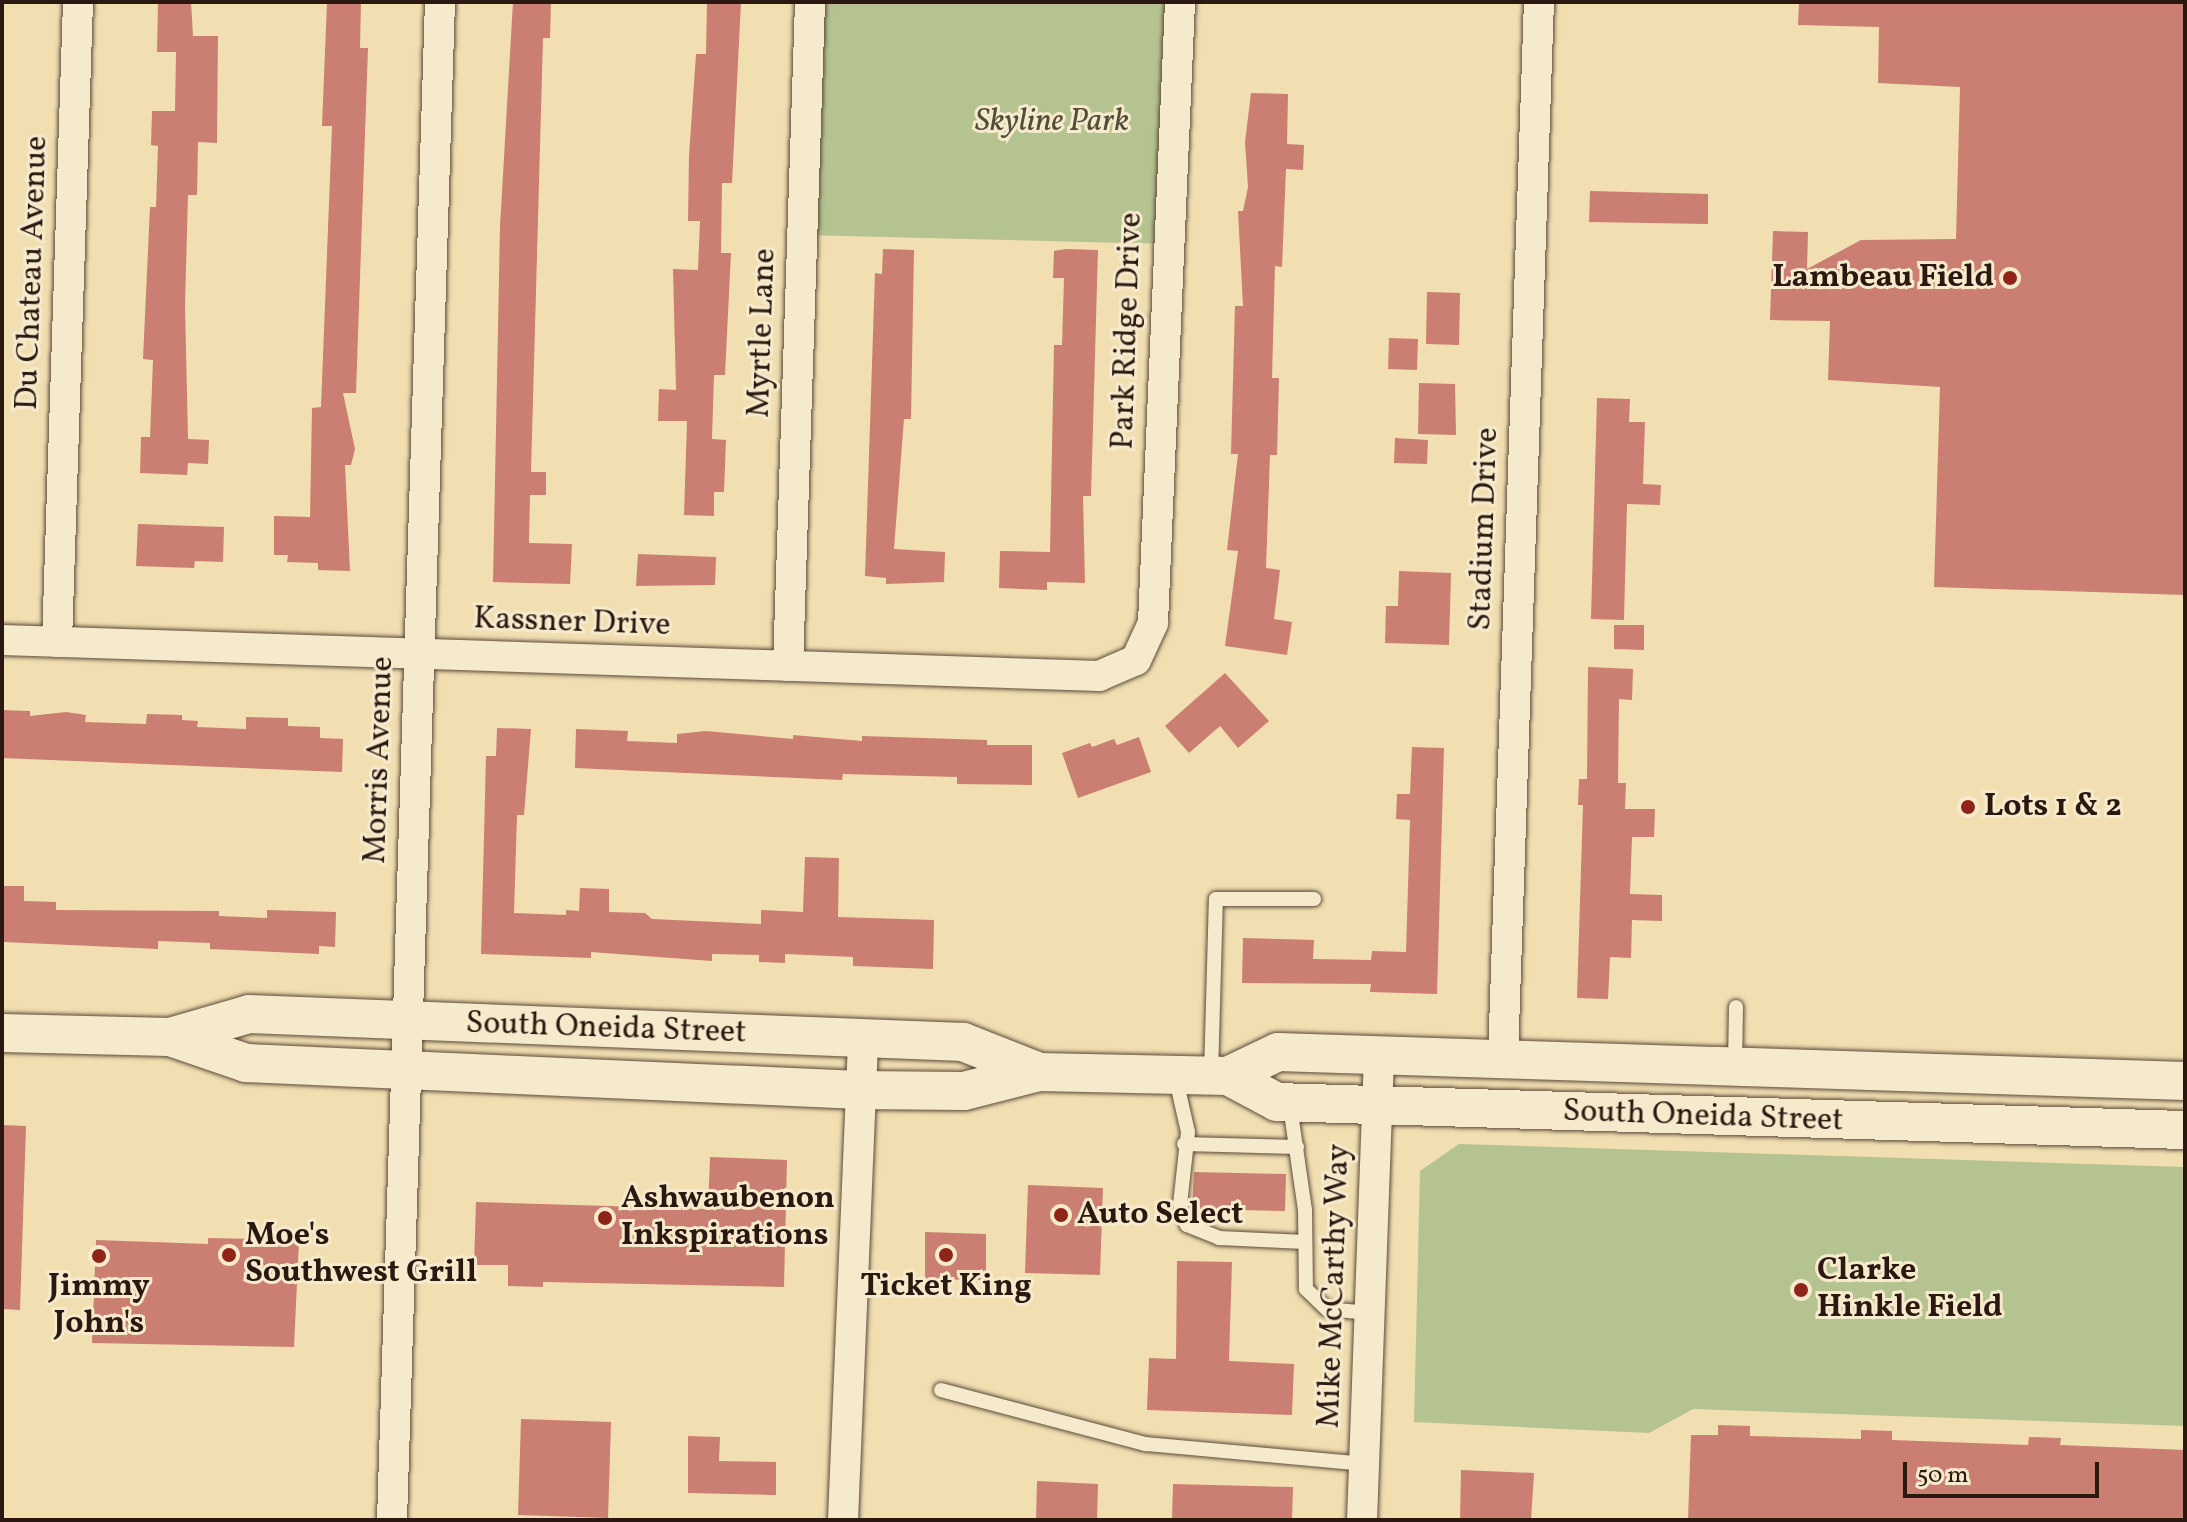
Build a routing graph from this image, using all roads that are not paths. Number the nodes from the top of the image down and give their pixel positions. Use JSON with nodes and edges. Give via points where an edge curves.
{"nodes":[{"id":1,"x":78,"y":2,"type":"edge"},
{"id":2,"x":440,"y":2,"type":"edge"},
{"id":3,"x":810,"y":2,"type":"edge"},
{"id":4,"x":1180,"y":2,"type":"edge"},
{"id":5,"x":1539,"y":2,"type":"edge"},
{"id":6,"x":2,"y":640,"type":"edge"},
{"id":7,"x":57,"y":642,"type":"junction"},
{"id":8,"x":419,"y":654,"type":"junction"},
{"id":9,"x":1136,"y":660,"type":"joint"},
{"id":10,"x":788,"y":666,"type":"junction"},
{"id":11,"x":1314,"y":899,"type":"dead end"},
{"id":12,"x":1736,"y":1007,"type":"dead end"},
{"id":13,"x":407,"y":1021,"type":"junction"},
{"id":14,"x":2,"y":1033,"type":"edge"},
{"id":15,"x":170,"y":1037,"type":"junction"},
{"id":16,"x":863,"y":1039,"type":"junction"},
{"id":17,"x":1379,"y":1055,"type":"junction"},
{"id":18,"x":1503,"y":1058,"type":"junction"},
{"id":19,"x":1735,"y":1066,"type":"junction"},
{"id":20,"x":406,"y":1071,"type":"junction"},
{"id":21,"x":1039,"y":1072,"type":"junction"},
{"id":22,"x":1205,"y":1075,"type":"junction"},
{"id":23,"x":2185,"y":1081,"type":"edge"},
{"id":24,"x":859,"y":1090,"type":"junction"},
{"id":25,"x":1289,"y":1102,"type":"junction"},
{"id":26,"x":1377,"y":1105,"type":"junction"},
{"id":27,"x":2185,"y":1130,"type":"edge"},
{"id":28,"x":1184,"y":1144,"type":"junction"},
{"id":29,"x":1297,"y":1147,"type":"junction"},
{"id":30,"x":1305,"y":1242,"type":"junction"},
{"id":31,"x":1369,"y":1313,"type":"junction"},
{"id":32,"x":941,"y":1390,"type":"dead end"},
{"id":33,"x":1364,"y":1464,"type":"junction"},
{"id":34,"x":392,"y":1520,"type":"edge"},
{"id":35,"x":843,"y":1520,"type":"edge"},
{"id":36,"x":1362,"y":1520,"type":"edge"}],
"edges":[{"from":1,"to":7,"type":"street","name":"Du Chateau Avenue"},
{"from":2,"to":8,"type":"street","name":"Morris Avenue"},
{"from":3,"to":10,"type":"street","name":"Myrtle Lane"},
{"from":4,"to":9,"type":"street","name":"Park Ridge Drive","via":[[1153,623]]},
{"from":5,"to":18,"type":"street","name":"Stadium Drive"},
{"from":6,"to":7,"type":"street","name":"Kassner Drive"},
{"from":7,"to":8,"type":"street","name":"Kassner Drive"},
{"from":8,"to":10,"type":"street","name":"Kassner Drive"},
{"from":8,"to":13,"type":"street","name":"Morris Avenue"},
{"from":9,"to":10,"type":"street","name":"Kassner Drive","via":[[1099,676]]},
{"from":11,"to":22,"type":"lane","via":[[1216,899]]},
{"from":12,"to":19,"type":"lane"},
{"from":13,"to":15,"type":"street","name":"South Oneida Street","via":[[249,1014]]},
{"from":13,"to":16,"type":"street","name":"South Oneida Street"},
{"from":13,"to":20,"type":"street","name":"Morris Avenue"},
{"from":14,"to":15,"type":"street","name":"South Oneida Street"},
{"from":15,"to":20,"type":"street","name":"South Oneida Street","via":[[246,1063]]},
{"from":16,"to":21,"type":"street","name":"South Oneida Street","via":[[963,1042]]},
{"from":16,"to":24,"type":"street"},
{"from":17,"to":18,"type":"street","name":"South Oneida Street"},
{"from":17,"to":22,"type":"street","name":"South Oneida Street","via":[[1278,1052]]},
{"from":17,"to":26,"type":"street","name":"Mike McCarthy Way"},
{"from":18,"to":19,"type":"street","name":"South Oneida Street"},
{"from":19,"to":23,"type":"street","name":"South Oneida Street"},
{"from":20,"to":24,"type":"street","name":"South Oneida Street"},
{"from":20,"to":34,"type":"street","name":"Morris Avenue"},
{"from":21,"to":22,"type":"street","name":"South Oneida Street"},
{"from":21,"to":24,"type":"street","name":"South Oneida Street","via":[[964,1091]]},
{"from":22,"to":25,"type":"street","name":"South Oneida Street"},
{"from":22,"to":28,"type":"lane"},
{"from":24,"to":35,"type":"street"},
{"from":25,"to":26,"type":"street","name":"South Oneida Street"},
{"from":25,"to":29,"type":"lane"},
{"from":26,"to":27,"type":"street","name":"South Oneida Street"},
{"from":26,"to":31,"type":"street","name":"Mike McCarthy Way"},
{"from":28,"to":29,"type":"lane"},
{"from":28,"to":30,"type":"lane","via":[[1180,1204],[1187,1225],[1219,1238]]},
{"from":29,"to":30,"type":"lane"},
{"from":30,"to":31,"type":"lane","via":[[1306,1289],[1327,1309]]},
{"from":31,"to":33,"type":"street","name":"Mike McCarthy Way"},
{"from":32,"to":33,"type":"lane","via":[[1146,1444]]},
{"from":33,"to":36,"type":"street","name":"Mike McCarthy Way"}]}
